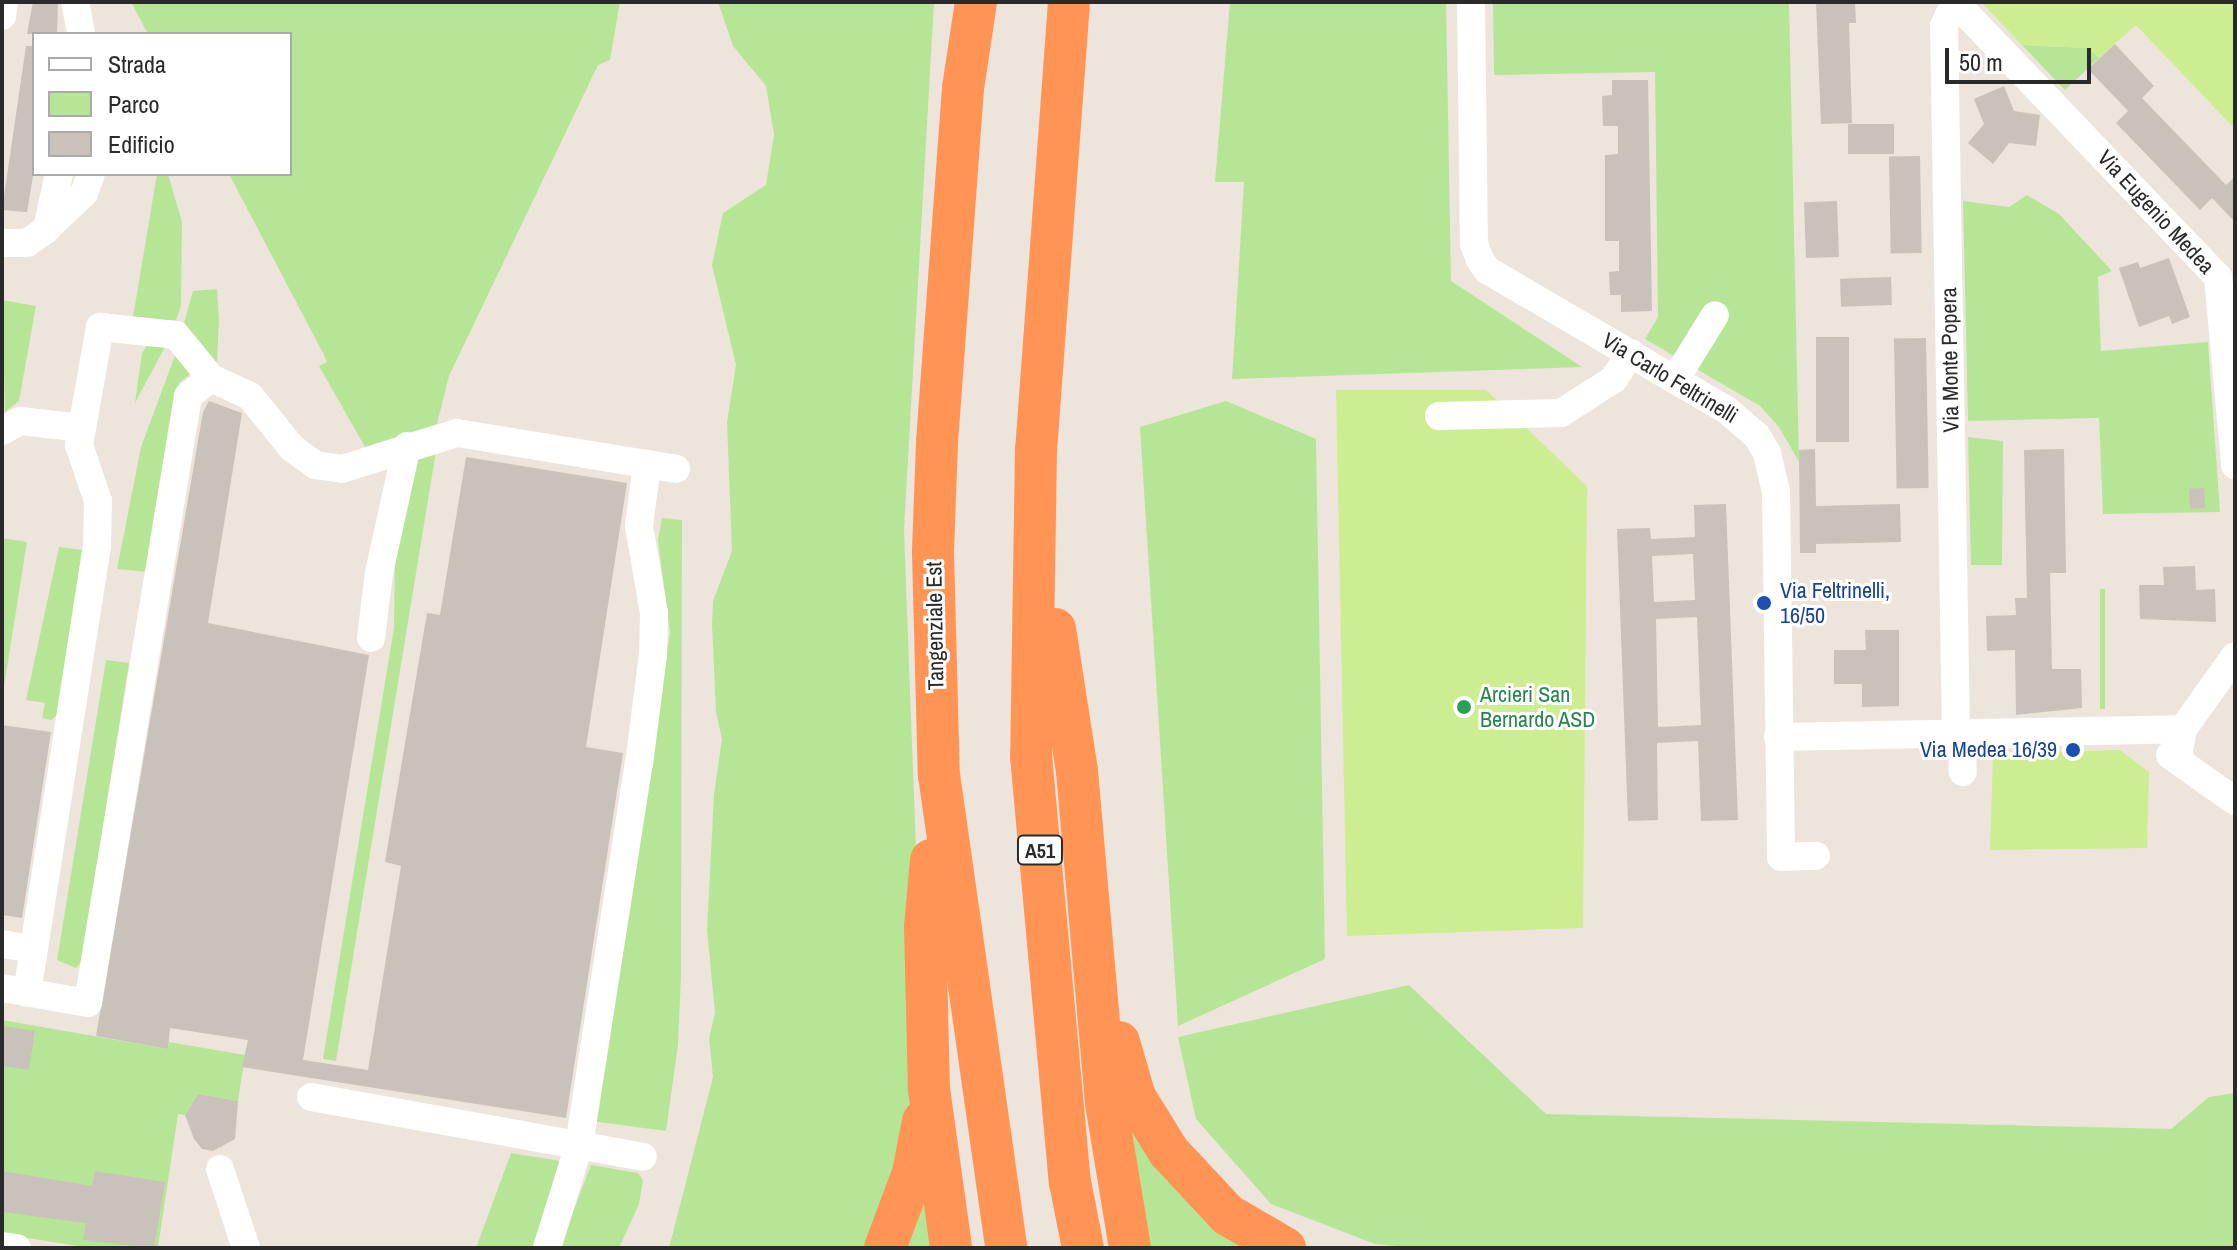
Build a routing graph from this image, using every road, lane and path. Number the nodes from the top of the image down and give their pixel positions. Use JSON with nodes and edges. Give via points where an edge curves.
{"nodes":[{"id":1,"x":4,"y":2,"type":"edge"},
{"id":2,"x":963,"y":2,"type":"edge"},
{"id":3,"x":976,"y":2,"type":"edge"},
{"id":4,"x":1069,"y":2,"type":"edge"},
{"id":5,"x":1471,"y":2,"type":"edge"},
{"id":6,"x":1959,"y":6,"type":"edge"},
{"id":7,"x":2,"y":16,"type":"edge"},
{"id":8,"x":963,"y":88,"type":"junction"},
{"id":9,"x":59,"y":176,"type":"edge"},
{"id":10,"x":90,"y":176,"type":"edge"},
{"id":11,"x":47,"y":229,"type":"junction"},
{"id":12,"x":2,"y":243,"type":"edge"},
{"id":13,"x":1715,"y":315,"type":"dead end"},
{"id":14,"x":1630,"y":353,"type":"junction"},
{"id":15,"x":211,"y":378,"type":"junction"},
{"id":16,"x":1675,"y":380,"type":"junction"},
{"id":17,"x":1439,"y":416,"type":"dead end"},
{"id":18,"x":82,"y":428,"type":"junction"},
{"id":19,"x":2,"y":431,"type":"edge"},
{"id":20,"x":407,"y":446,"type":"junction"},
{"id":21,"x":1036,"y":449,"type":"junction"},
{"id":22,"x":647,"y":464,"type":"junction"},
{"id":23,"x":2235,"y":465,"type":"edge"},
{"id":24,"x":676,"y":469,"type":"dead end"},
{"id":25,"x":371,"y":638,"type":"dead end"},
{"id":26,"x":2235,"y":656,"type":"edge"},
{"id":27,"x":2183,"y":729,"type":"junction"},
{"id":28,"x":2134,"y":730,"type":"junction"},
{"id":29,"x":1959,"y":733,"type":"junction"},
{"id":30,"x":1778,"y":737,"type":"junction"},
{"id":31,"x":2184,"y":765,"type":"junction"},
{"id":32,"x":1963,"y":772,"type":"dead end"},
{"id":33,"x":939,"y":775,"type":"junction"},
{"id":34,"x":2235,"y":801,"type":"edge"},
{"id":35,"x":1816,"y":856,"type":"dead end"},
{"id":36,"x":1089,"y":935,"type":"junction"},
{"id":37,"x":2,"y":944,"type":"edge"},
{"id":38,"x":34,"y":949,"type":"junction"},
{"id":39,"x":14,"y":990,"type":"edge"},
{"id":40,"x":929,"y":1089,"type":"junction"},
{"id":41,"x":311,"y":1097,"type":"dead end"},
{"id":42,"x":579,"y":1145,"type":"junction"},
{"id":43,"x":643,"y":1157,"type":"dead end"},
{"id":44,"x":220,"y":1169,"type":"dead end"},
{"id":45,"x":2,"y":1246,"type":"edge"},
{"id":46,"x":17,"y":1248,"type":"edge"},
{"id":47,"x":246,"y":1248,"type":"edge"},
{"id":48,"x":547,"y":1248,"type":"edge"},
{"id":49,"x":885,"y":1248,"type":"edge"},
{"id":50,"x":951,"y":1248,"type":"edge"},
{"id":51,"x":1006,"y":1248,"type":"edge"},
{"id":52,"x":1083,"y":1248,"type":"edge"},
{"id":53,"x":1130,"y":1248,"type":"edge"},
{"id":54,"x":1285,"y":1248,"type":"edge"}],
"edges":[{"from":1,"to":7,"type":"street"},
{"from":2,"to":8,"type":"highway"},
{"from":3,"to":8,"type":"highway","name":"Tangenziale Est"},
{"from":4,"to":21,"type":"highway","number":"A51"},
{"from":5,"to":14,"type":"street","name":"Via Carlo Feltrinelli","via":[[1474,244],[1480,260],[1487,270]]},
{"from":6,"to":23,"type":"street","name":"Via Eugenio Medea","via":[[2218,277]]},
{"from":6,"to":29,"type":"street","name":"Via Monte Popera","via":[[1944,26]]},
{"from":8,"to":33,"type":"highway","name":"Tangenziale Est","via":[[936,458]]},
{"from":9,"to":11,"type":"street"},
{"from":10,"to":11,"type":"street","via":[[77,202]]},
{"from":11,"to":12,"type":"street","via":[[27,243]]},
{"from":13,"to":16,"type":"street"},
{"from":14,"to":16,"type":"street","name":"Via Carlo Feltrinelli"},
{"from":14,"to":17,"type":"street","via":[[1614,379],[1561,413]]},
{"from":15,"to":18,"type":"street","via":[[176,335],[100,327]]},
{"from":15,"to":20,"type":"street","via":[[250,396],[292,448],[315,465],[342,469]]},
{"from":15,"to":39,"type":"street","via":[[188,396],[88,1003]]},
{"from":16,"to":30,"type":"street","name":"Via Carlo Feltrinelli","via":[[1743,421],[1774,470]]},
{"from":18,"to":19,"type":"street","via":[[20,421]]},
{"from":18,"to":38,"type":"street","via":[[79,445],[98,501],[97,546]]},
{"from":20,"to":22,"type":"street","via":[[457,433]]},
{"from":20,"to":25,"type":"street","via":[[379,573]]},
{"from":21,"to":36,"type":"highway","via":[[1060,677],[1077,771]]},
{"from":21,"to":52,"type":"highway","number":"A51","via":[[1031,756],[1070,1182]]},
{"from":22,"to":24,"type":"street"},
{"from":22,"to":42,"type":"street","via":[[639,526],[654,613],[653,655]]},
{"from":26,"to":27,"type":"street"},
{"from":27,"to":28,"type":"street"},
{"from":27,"to":31,"type":"street","via":[[2178,755]]},
{"from":28,"to":29,"type":"street"},
{"from":28,"to":31,"type":"street"},
{"from":29,"to":30,"type":"street"},
{"from":29,"to":32,"type":"street"},
{"from":30,"to":35,"type":"street","name":"Via Carlo Feltrinelli","via":[[1781,857]]},
{"from":31,"to":34,"type":"street"},
{"from":33,"to":40,"type":"highway","via":[[925,927]]},
{"from":33,"to":51,"type":"highway","name":"Tangenziale Est"},
{"from":36,"to":53,"type":"highway","via":[[1106,1103]]},
{"from":36,"to":54,"type":"highway","via":[[1135,1097],[1169,1152],[1228,1215]]},
{"from":37,"to":38,"type":"street"},
{"from":38,"to":39,"type":"street"},
{"from":40,"to":49,"type":"highway","via":[[913,1173]]},
{"from":40,"to":50,"type":"highway"},
{"from":41,"to":42,"type":"street"},
{"from":42,"to":43,"type":"street"},
{"from":42,"to":48,"type":"street"},
{"from":44,"to":47,"type":"street"},
{"from":45,"to":46,"type":"street"}]}
